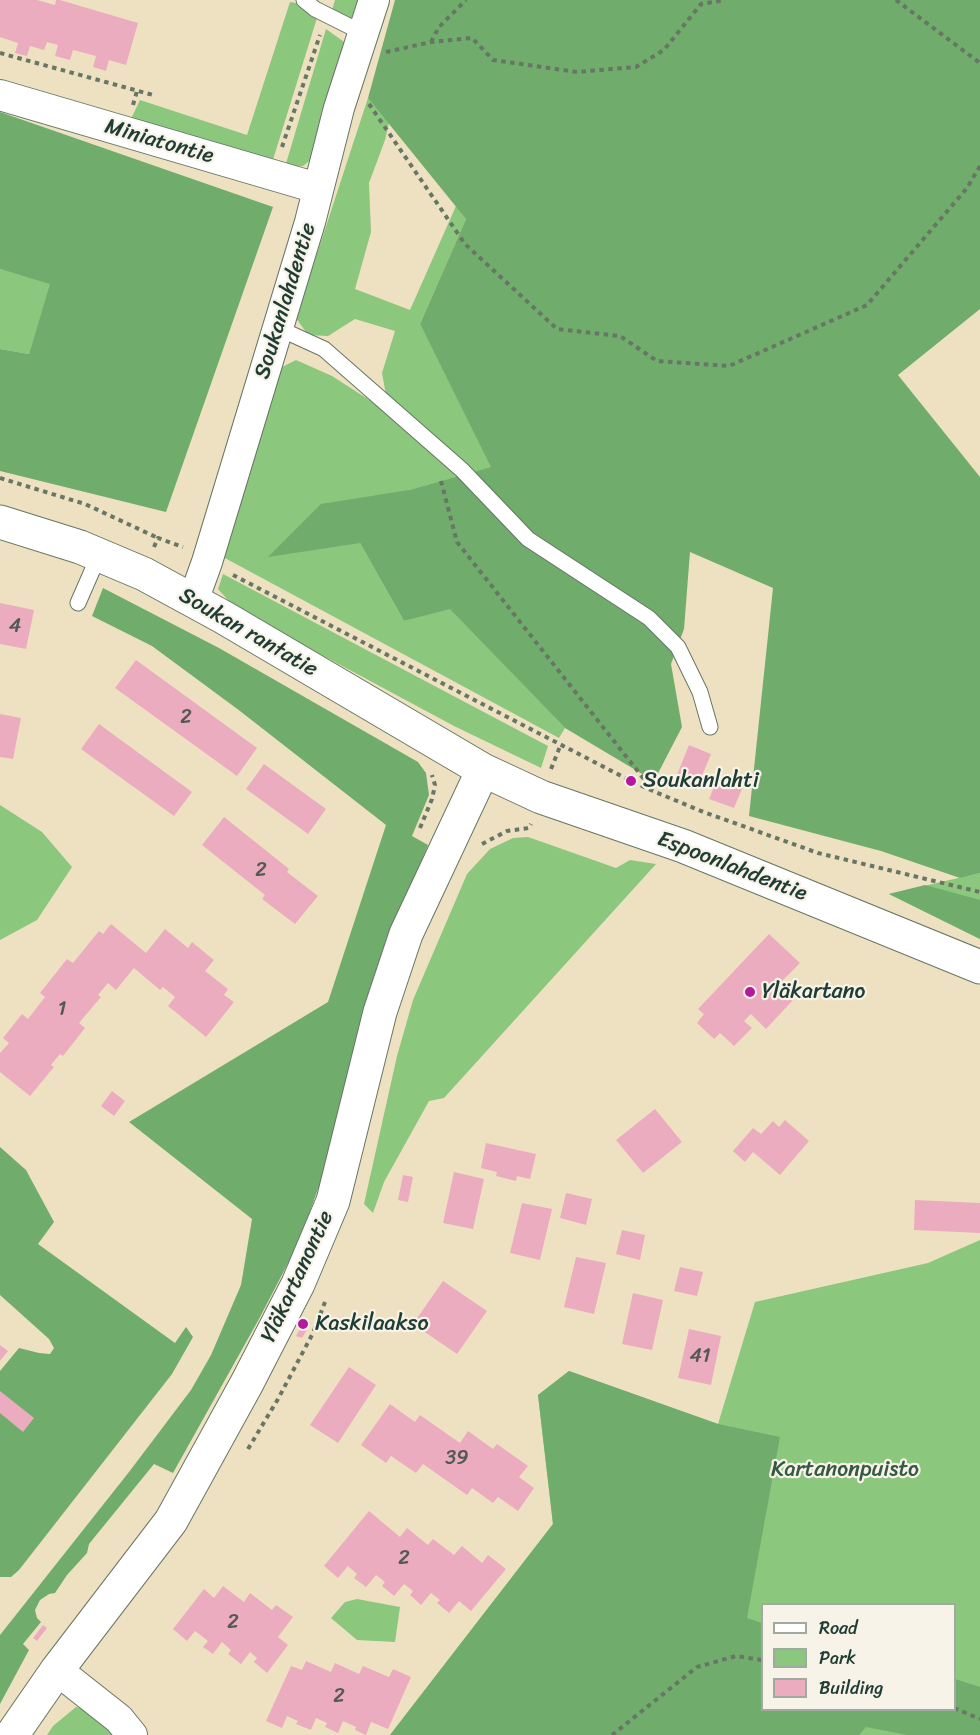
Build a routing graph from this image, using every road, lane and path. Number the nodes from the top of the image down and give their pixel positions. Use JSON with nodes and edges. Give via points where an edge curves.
{"nodes":[{"id":1,"x":304,"y":0,"type":"edge"},
{"id":2,"x":374,"y":0,"type":"edge"},
{"id":3,"x":466,"y":0,"type":"edge"},
{"id":4,"x":725,"y":0,"type":"edge"},
{"id":5,"x":896,"y":0,"type":"edge"},
{"id":6,"x":326,"y":15,"type":"junction"},
{"id":7,"x":431,"y":42,"type":"junction"},
{"id":8,"x":357,"y":52,"type":"junction"},
{"id":9,"x":0,"y":53,"type":"edge"},
{"id":10,"x":980,"y":63,"type":"edge"},
{"id":11,"x":0,"y":95,"type":"edge"},
{"id":12,"x":153,"y":95,"type":"dead end"},
{"id":13,"x":980,"y":166,"type":"edge"},
{"id":14,"x":272,"y":175,"type":"junction"},
{"id":15,"x":317,"y":188,"type":"junction"},
{"id":16,"x":278,"y":328,"type":"junction"},
{"id":17,"x":431,"y":442,"type":"junction"},
{"id":18,"x":0,"y":478,"type":"edge"},
{"id":19,"x":0,"y":522,"type":"edge"},
{"id":20,"x":158,"y":538,"type":"junction"},
{"id":21,"x":99,"y":555,"type":"junction"},
{"id":22,"x":207,"y":562,"type":"junction"},
{"id":23,"x":144,"y":574,"type":"junction"},
{"id":24,"x":193,"y":601,"type":"junction"},
{"id":25,"x":78,"y":603,"type":"dead end"},
{"id":26,"x":710,"y":727,"type":"dead end"},
{"id":27,"x":430,"y":770,"type":"dead end"},
{"id":28,"x":483,"y":770,"type":"junction"},
{"id":29,"x":653,"y":791,"type":"junction"},
{"id":30,"x":446,"y":846,"type":"junction"},
{"id":31,"x":980,"y":892,"type":"edge"},
{"id":32,"x":980,"y":966,"type":"edge"},
{"id":33,"x":761,"y":1660,"type":"edge"},
{"id":34,"x":57,"y":1670,"type":"junction"},
{"id":35,"x":956,"y":1709,"type":"edge"},
{"id":36,"x":980,"y":1719,"type":"edge"},
{"id":37,"x":12,"y":1735,"type":"edge"},
{"id":38,"x":132,"y":1735,"type":"edge"},
{"id":39,"x":612,"y":1735,"type":"edge"}],
"edges":[{"from":1,"to":6,"type":"lane"},
{"from":2,"to":8,"type":"street","name":"Soukanlahdentie"},
{"from":3,"to":7,"type":"path","via":[[439,27]]},
{"from":4,"to":7,"type":"path","via":[[701,4],[664,50],[636,67],[577,72],[493,60],[472,38]]},
{"from":5,"to":10,"type":"path"},
{"from":6,"to":8,"type":"lane"},
{"from":6,"to":14,"type":"path"},
{"from":7,"to":8,"type":"path","via":[[388,52]]},
{"from":8,"to":13,"type":"path","via":[[465,244],[557,329],[620,336],[657,361],[729,366],[867,305],[967,188]]},
{"from":8,"to":15,"type":"street","name":"Soukanlahdentie"},
{"from":9,"to":12,"type":"path"},
{"from":11,"to":14,"type":"street","name":"Miniatontie"},
{"from":14,"to":15,"type":"street","name":"Miniatontie"},
{"from":15,"to":16,"type":"street","name":"Soukanlahdentie"},
{"from":16,"to":17,"type":"lane","via":[[324,349]]},
{"from":16,"to":22,"type":"street","name":"Soukanlahdentie"},
{"from":17,"to":26,"type":"lane","via":[[528,539],[649,618],[678,647],[700,692]]},
{"from":17,"to":29,"type":"path","via":[[457,542]]},
{"from":18,"to":20,"type":"path","via":[[85,504]]},
{"from":19,"to":21,"type":"street","name":"Soukan rantatie"},
{"from":20,"to":22,"type":"path","via":[[188,549]]},
{"from":20,"to":23,"type":"path"},
{"from":21,"to":23,"type":"street","name":"Soukan rantatie"},
{"from":21,"to":25,"type":"lane"},
{"from":22,"to":24,"type":"street","name":"Soukanlahdentie"},
{"from":22,"to":29,"type":"path"},
{"from":23,"to":24,"type":"street","name":"Soukan rantatie"},
{"from":24,"to":28,"type":"street","name":"Soukan rantatie"},
{"from":27,"to":30,"type":"path","via":[[435,785],[418,830]]},
{"from":28,"to":30,"type":"street","name":"Yläkartanontie"},
{"from":28,"to":32,"type":"street","name":"Espoonlahdentie","via":[[541,797],[684,846]]},
{"from":29,"to":31,"type":"path","via":[[818,853]]},
{"from":30,"to":34,"type":"street","name":"Yläkartanontie","via":[[406,934],[380,1012],[333,1202],[298,1284],[171,1521]]},
{"from":33,"to":39,"type":"path","via":[[736,1656],[697,1667]]},
{"from":34,"to":37,"type":"street","name":"Yläkartanontie"},
{"from":34,"to":38,"type":"street","via":[[119,1719]]},
{"from":35,"to":36,"type":"path"}]}
